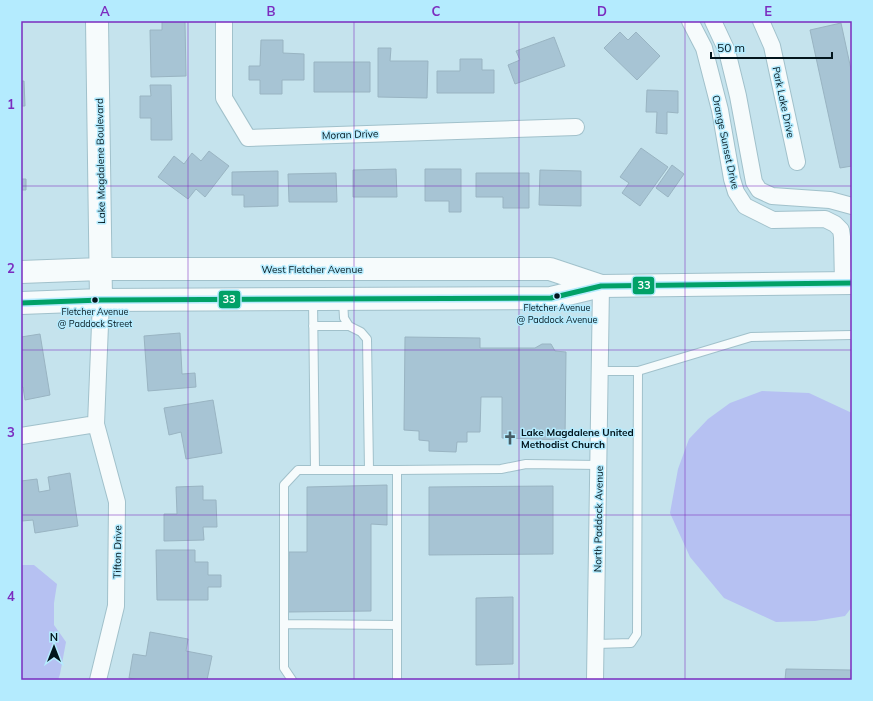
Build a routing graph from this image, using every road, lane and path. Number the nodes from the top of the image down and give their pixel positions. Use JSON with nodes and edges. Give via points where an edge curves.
{"nodes":[{"id":1,"x":97,"y":21,"type":"edge"},
{"id":2,"x":224,"y":21,"type":"edge"},
{"id":3,"x":690,"y":21,"type":"edge"},
{"id":4,"x":713,"y":21,"type":"edge"},
{"id":5,"x":761,"y":21,"type":"edge"},
{"id":6,"x":576,"y":127,"type":"dead end"},
{"id":7,"x":797,"y":162,"type":"dead end"},
{"id":8,"x":852,"y":206,"type":"edge"},
{"id":9,"x":101,"y":270,"type":"junction"},
{"id":10,"x":21,"y":272,"type":"edge"},
{"id":11,"x":848,"y":283,"type":"edge"},
{"id":12,"x":601,"y":286,"type":"junction"},
{"id":13,"x":313,"y":299,"type":"junction"},
{"id":14,"x":343,"y":299,"type":"junction"},
{"id":15,"x":101,"y":300,"type":"junction"},
{"id":16,"x":21,"y":303,"type":"edge"},
{"id":17,"x":313,"y":326,"type":"junction"},
{"id":18,"x":349,"y":326,"type":"junction"},
{"id":19,"x":852,"y":335,"type":"edge"},
{"id":20,"x":600,"y":371,"type":"junction"},
{"id":21,"x":638,"y":371,"type":"junction"},
{"id":22,"x":96,"y":424,"type":"junction"},
{"id":23,"x":21,"y":436,"type":"edge"},
{"id":24,"x":598,"y":465,"type":"junction"},
{"id":25,"x":316,"y":470,"type":"junction"},
{"id":26,"x":369,"y":470,"type":"junction"},
{"id":27,"x":397,"y":470,"type":"junction"},
{"id":28,"x":284,"y":624,"type":"junction"},
{"id":29,"x":397,"y":625,"type":"junction"},
{"id":30,"x":596,"y":644,"type":"junction"},
{"id":31,"x":98,"y":680,"type":"edge"},
{"id":32,"x":292,"y":680,"type":"edge"},
{"id":33,"x":397,"y":680,"type":"edge"},
{"id":34,"x":595,"y":680,"type":"edge"}],
"edges":[{"from":1,"to":9,"type":"main road","name":"Lake Magdalene Boulevard"},
{"from":2,"to":6,"type":"street","name":"Moran Drive","via":[[224,98],[248,138]]},
{"from":3,"to":11,"type":"street","name":"Orange Sunset Drive","via":[[704,48],[720,110],[736,192],[745,206],[773,220],[825,219],[835,224],[841,230]]},
{"from":4,"to":8,"type":"street","name":"Orange Sunset Drive","via":[[727,51],[754,182],[759,190],[772,196],[830,200]]},
{"from":5,"to":7,"type":"street","name":"Park Lake Drive","via":[[772,46]]},
{"from":9,"to":10,"type":"main road","name":"West Fletcher Avenue"},
{"from":9,"to":12,"type":"main road","name":"West Fletcher Avenue","via":[[550,270]]},
{"from":9,"to":15,"type":"main road","name":"Lake Magdalene Boulevard"},
{"from":11,"to":12,"type":"main road","name":"West Fletcher Avenue"},
{"from":12,"to":14,"type":"main road","name":"West Fletcher Avenue","via":[[551,298]]},
{"from":12,"to":20,"type":"street","name":"North Paddock Avenue"},
{"from":13,"to":14,"type":"main road","name":"West Fletcher Avenue"},
{"from":13,"to":15,"type":"main road","name":"West Fletcher Avenue"},
{"from":13,"to":17,"type":"lane"},
{"from":14,"to":18,"type":"lane","via":[[344,318]]},
{"from":15,"to":16,"type":"main road","name":"West Fletcher Avenue"},
{"from":15,"to":22,"type":"street","name":"Tifton Drive"},
{"from":17,"to":18,"type":"lane"},
{"from":17,"to":25,"type":"lane"},
{"from":18,"to":26,"type":"lane","via":[[361,332],[367,339]]},
{"from":19,"to":21,"type":"lane","via":[[751,337]]},
{"from":20,"to":21,"type":"lane"},
{"from":20,"to":24,"type":"street","name":"North Paddock Avenue"},
{"from":21,"to":30,"type":"lane","via":[[637,634],[631,643]]},
{"from":22,"to":23,"type":"street"},
{"from":22,"to":31,"type":"street","name":"Tifton Drive","via":[[118,502],[116,606]]},
{"from":24,"to":27,"type":"lane","via":[[526,464],[501,469]]},
{"from":24,"to":30,"type":"street","name":"North Paddock Avenue"},
{"from":25,"to":26,"type":"lane"},
{"from":25,"to":28,"type":"lane","via":[[298,470],[284,485]]},
{"from":26,"to":27,"type":"lane"},
{"from":27,"to":29,"type":"lane"},
{"from":28,"to":29,"type":"lane"},
{"from":28,"to":32,"type":"lane","via":[[284,668]]},
{"from":29,"to":33,"type":"lane"},
{"from":30,"to":34,"type":"street","name":"North Paddock Avenue"}]}
